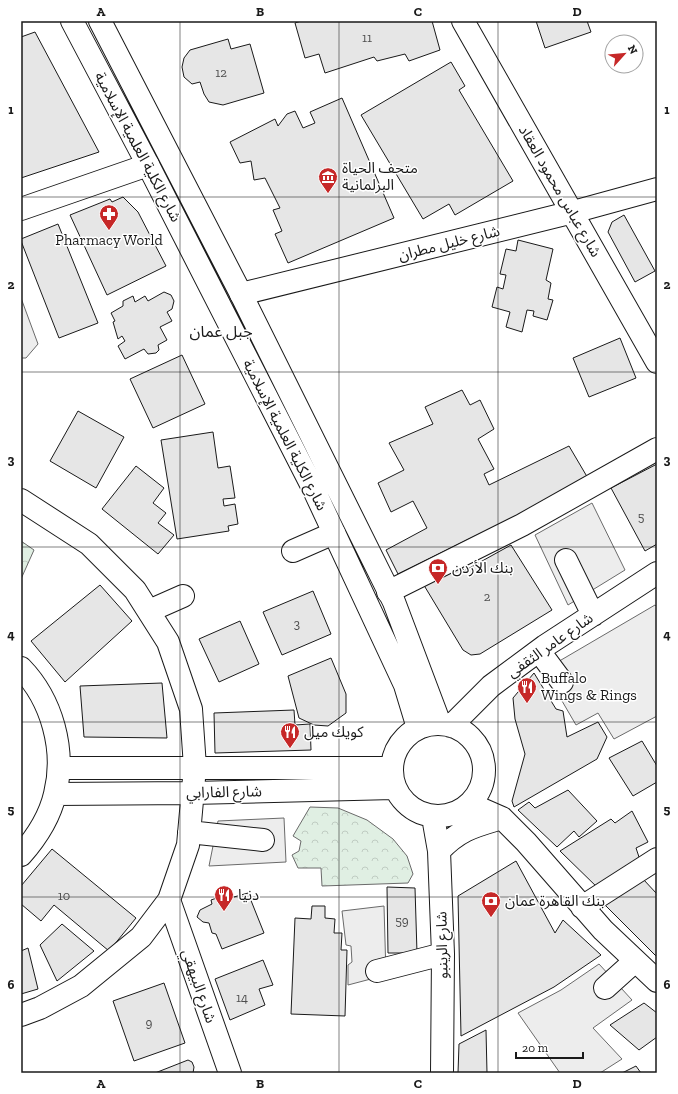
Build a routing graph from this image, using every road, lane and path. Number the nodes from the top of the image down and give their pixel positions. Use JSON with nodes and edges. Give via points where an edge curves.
{"nodes":[{"id":1,"x":72,"y":21,"type":"edge"},
{"id":2,"x":100,"y":21,"type":"edge"},
{"id":3,"x":463,"y":21,"type":"edge"},
{"id":4,"x":148,"y":165,"type":"junction"},
{"id":5,"x":657,"y":189,"type":"edge"},
{"id":6,"x":21,"y":209,"type":"edge"},
{"id":7,"x":572,"y":212,"type":"junction"},
{"id":8,"x":241,"y":294,"type":"junction"},
{"id":9,"x":657,"y":362,"type":"edge"},
{"id":10,"x":657,"y":449,"type":"edge"},
{"id":11,"x":21,"y":500,"type":"edge"},
{"id":12,"x":334,"y":533,"type":"junction"},
{"id":13,"x":293,"y":551,"type":"dead end"},
{"id":14,"x":566,"y":560,"type":"dead end"},
{"id":15,"x":657,"y":573,"type":"edge"},
{"id":16,"x":388,"y":592,"type":"junction"},
{"id":17,"x":183,"y":596,"type":"dead end"},
{"id":18,"x":149,"y":611,"type":"junction"},
{"id":19,"x":593,"y":615,"type":"junction"},
{"id":20,"x":539,"y":651,"type":"junction"},
{"id":21,"x":21,"y":668,"type":"edge"},
{"id":22,"x":562,"y":682,"type":"dead end"},
{"id":23,"x":446,"y":725,"type":"junction"},
{"id":24,"x":418,"y":728,"type":"junction"},
{"id":25,"x":195,"y":767,"type":"junction"},
{"id":26,"x":60,"y":768,"type":"junction"},
{"id":27,"x":392,"y":778,"type":"junction"},
{"id":28,"x":192,"y":793,"type":"junction"},
{"id":29,"x":55,"y":794,"type":"junction"},
{"id":30,"x":470,"y":804,"type":"junction"},
{"id":31,"x":433,"y":817,"type":"junction"},
{"id":32,"x":502,"y":818,"type":"junction"},
{"id":33,"x":189,"y":832,"type":"junction"},
{"id":34,"x":264,"y":840,"type":"dead end"},
{"id":35,"x":439,"y":851,"type":"junction"},
{"id":36,"x":21,"y":855,"type":"edge"},
{"id":37,"x":657,"y":859,"type":"edge"},
{"id":38,"x":169,"y":900,"type":"junction"},
{"id":39,"x":582,"y":907,"type":"junction"},
{"id":40,"x":443,"y":954,"type":"junction"},
{"id":41,"x":635,"y":960,"type":"junction"},
{"id":42,"x":377,"y":971,"type":"dead end"},
{"id":43,"x":657,"y":981,"type":"edge"},
{"id":44,"x":605,"y":988,"type":"dead end"},
{"id":45,"x":21,"y":1015,"type":"edge"},
{"id":46,"x":230,"y":1073,"type":"edge"},
{"id":47,"x":442,"y":1073,"type":"edge"}],
"edges":[{"from":1,"to":4,"type":"street","name":"شارع الكلية العلمية الإسلامية"},
{"from":2,"to":8,"type":"street","name":"شارع الكلية العلمية الإسلامية"},
{"from":3,"to":7,"type":"street","name":"شارع عباس محمود العقاد"},
{"from":4,"to":6,"type":"street"},
{"from":4,"to":12,"type":"street","name":"شارع الكلية العلمية الإسلامية"},
{"from":5,"to":7,"type":"street","name":"شارع خليل مطران"},
{"from":7,"to":8,"type":"street","name":"شارع خليل مطران"},
{"from":7,"to":9,"type":"street","name":"شارع عباس محمود العقاد"},
{"from":8,"to":16,"type":"street","name":"شارع الكلية العلمية الإسلامية"},
{"from":10,"to":16,"type":"street","via":[[522,525]]},
{"from":11,"to":18,"type":"street","via":[[89,544],[135,590]]},
{"from":12,"to":13,"type":"street"},
{"from":12,"to":24,"type":"street","name":"شارع الكلية العلمية الإسلامية","via":[[405,685]]},
{"from":14,"to":19,"type":"street"},
{"from":15,"to":19,"type":"street","name":"شارع عامر الثقفي"},
{"from":16,"to":23,"type":"street","name":"شارع الكلية العلمية الإسلامية"},
{"from":17,"to":18,"type":"street"},
{"from":18,"to":25,"type":"street","via":[[168,642],[191,709]]},
{"from":19,"to":20,"type":"street","name":"شارع عامر الثقفي"},
{"from":20,"to":22,"type":"street"},
{"from":20,"to":23,"type":"street","name":"شارع عامر الثقفي","via":[[491,686]]},
{"from":21,"to":26,"type":"street","via":[[46,703],[56,732]]},
{"from":23,"to":24,"type":"street","via":[[429,724]]},
{"from":23,"to":30,"type":"street","via":[[464,732],[474,741],[481,753],[484,780]]},
{"from":24,"to":27,"type":"street","via":[[401,742],[392,759]]},
{"from":25,"to":26,"type":"street","name":"شارع الفارابي"},
{"from":25,"to":27,"type":"street","name":"شارع الفارابي"},
{"from":25,"to":28,"type":"street"},
{"from":26,"to":29,"type":"street"},
{"from":27,"to":28,"type":"street","name":"شارع الفارابي"},
{"from":27,"to":31,"type":"street","via":[[408,806]]},
{"from":28,"to":29,"type":"street","name":"شارع الفارابي"},
{"from":28,"to":33,"type":"street"},
{"from":29,"to":36,"type":"street","via":[[44,823]]},
{"from":30,"to":31,"type":"street","via":[[459,812]]},
{"from":30,"to":32,"type":"street"},
{"from":31,"to":35,"type":"street","name":"شارع الرينبو"},
{"from":32,"to":35,"type":"street","via":[[471,828],[450,840]]},
{"from":32,"to":39,"type":"street"},
{"from":33,"to":34,"type":"street"},
{"from":33,"to":38,"type":"street","via":[[188,845]]},
{"from":35,"to":40,"type":"street","name":"شارع الرينبو"},
{"from":37,"to":39,"type":"street"},
{"from":38,"to":45,"type":"street","via":[[141,937],[81,986]]},
{"from":38,"to":46,"type":"street","name":"شارع البيهقي"},
{"from":39,"to":41,"type":"street"},
{"from":40,"to":42,"type":"street"},
{"from":40,"to":47,"type":"street","name":"شارع الرينبو"},
{"from":41,"to":43,"type":"street"},
{"from":41,"to":44,"type":"street"}]}
